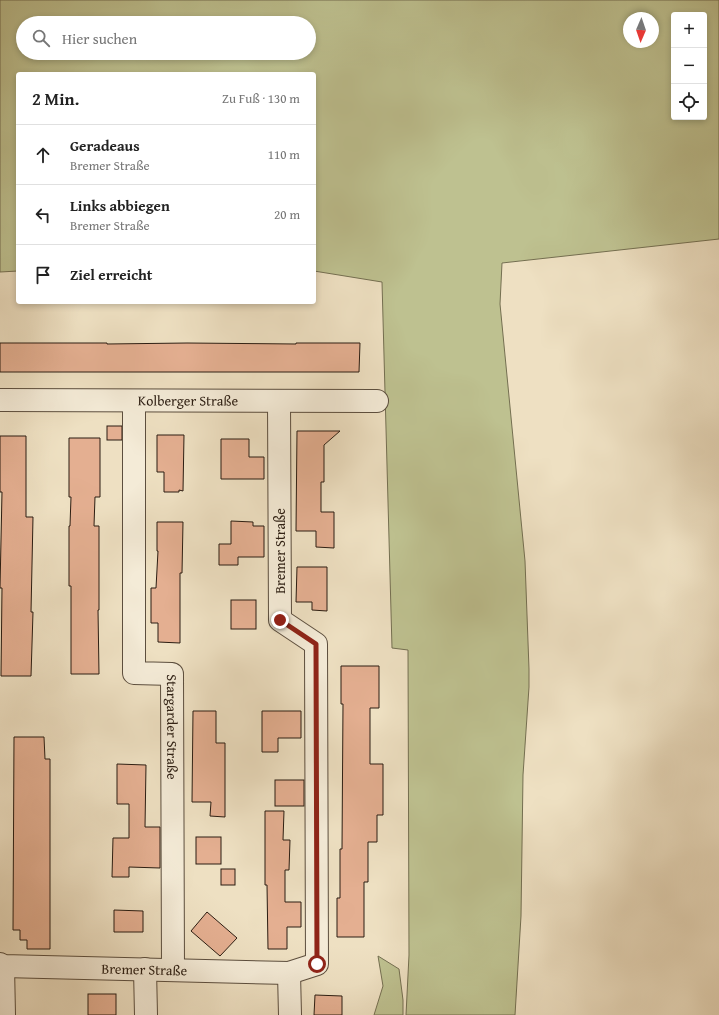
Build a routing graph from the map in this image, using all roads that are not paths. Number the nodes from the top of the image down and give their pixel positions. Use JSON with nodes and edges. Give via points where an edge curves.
{"nodes":[{"id":1,"x":0,"y":400,"type":"edge"},
{"id":2,"x":134,"y":401,"type":"junction"},
{"id":3,"x":279,"y":401,"type":"junction"},
{"id":4,"x":377,"y":401,"type":"dead end"},
{"id":5,"x":1,"y":965,"type":"edge"},
{"id":6,"x":145,"y":969,"type":"junction"},
{"id":7,"x":173,"y":970,"type":"junction"},
{"id":8,"x":289,"y":973,"type":"junction"},
{"id":9,"x":4,"y":1015,"type":"edge"},
{"id":10,"x":146,"y":1015,"type":"edge"},
{"id":11,"x":290,"y":1015,"type":"edge"}],
"edges":[{"from":1,"to":2,"type":"street","name":"Kolberger Straße"},
{"from":2,"to":3,"type":"street","name":"Kolberger Straße"},
{"from":2,"to":7,"type":"street","name":"Stargarder Straße","via":[[134,673],[172,674]]},
{"from":3,"to":4,"type":"street","name":"Kolberger Straße"},
{"from":3,"to":8,"type":"street","name":"Bremer Straße","via":[[280,620],[316,644],[317,964]]},
{"from":5,"to":6,"type":"street","name":"Bremer Straße"},
{"from":5,"to":9,"type":"street"},
{"from":6,"to":7,"type":"street","name":"Bremer Straße"},
{"from":6,"to":10,"type":"street"},
{"from":7,"to":8,"type":"street","name":"Bremer Straße"},
{"from":8,"to":11,"type":"street"}]}
